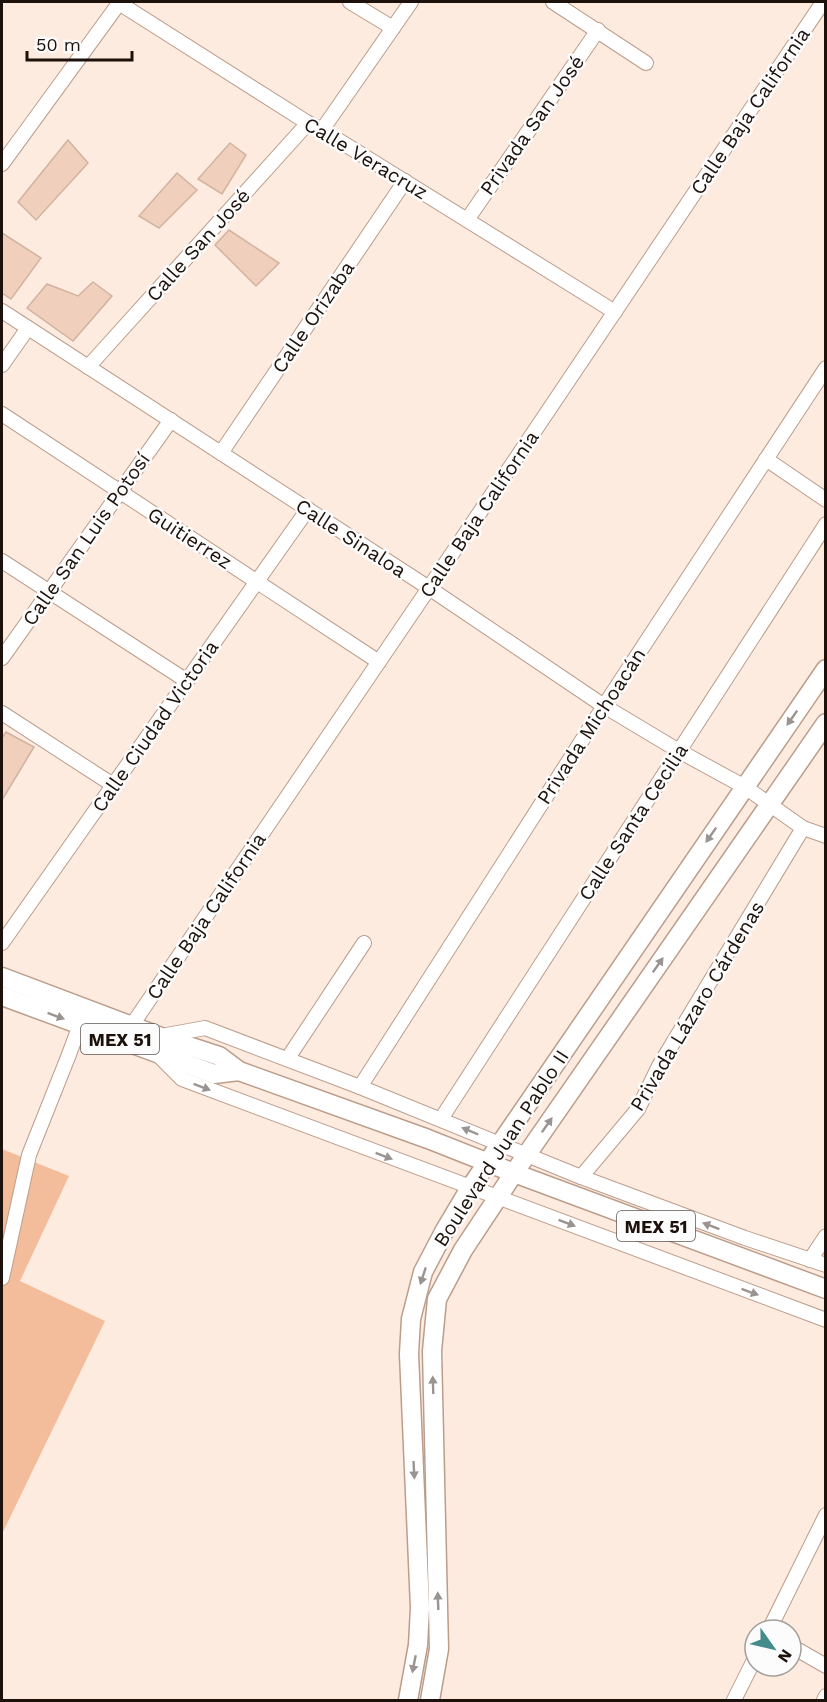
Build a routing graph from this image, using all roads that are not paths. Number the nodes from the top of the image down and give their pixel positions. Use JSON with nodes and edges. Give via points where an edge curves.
{"nodes":[{"id":1,"x":120,"y":2,"type":"edge"},
{"id":2,"x":350,"y":2,"type":"edge"},
{"id":3,"x":411,"y":2,"type":"edge"},
{"id":4,"x":553,"y":2,"type":"edge"},
{"id":5,"x":823,"y":2,"type":"edge"},
{"id":6,"x":393,"y":28,"type":"junction"},
{"id":7,"x":598,"y":30,"type":"junction"},
{"id":8,"x":646,"y":63,"type":"dead end"},
{"id":9,"x":308,"y":123,"type":"junction"},
{"id":10,"x":322,"y":130,"type":"junction"},
{"id":11,"x":2,"y":164,"type":"edge"},
{"id":12,"x":405,"y":181,"type":"junction"},
{"id":13,"x":467,"y":220,"type":"junction"},
{"id":14,"x":2,"y":311,"type":"edge"},
{"id":15,"x":615,"y":312,"type":"junction"},
{"id":16,"x":28,"y":328,"type":"junction"},
{"id":17,"x":2,"y":365,"type":"edge"},
{"id":18,"x":88,"y":367,"type":"junction"},
{"id":19,"x":825,"y":368,"type":"edge"},
{"id":20,"x":2,"y":414,"type":"edge"},
{"id":21,"x":171,"y":420,"type":"junction"},
{"id":22,"x":221,"y":453,"type":"junction"},
{"id":23,"x":766,"y":459,"type":"junction"},
{"id":24,"x":121,"y":492,"type":"junction"},
{"id":25,"x":825,"y":500,"type":"edge"},
{"id":26,"x":308,"y":509,"type":"junction"},
{"id":27,"x":825,"y":524,"type":"edge"},
{"id":28,"x":2,"y":561,"type":"edge"},
{"id":29,"x":257,"y":582,"type":"junction"},
{"id":30,"x":429,"y":588,"type":"junction"},
{"id":31,"x":49,"y":592,"type":"junction"},
{"id":32,"x":2,"y":658,"type":"edge"},
{"id":33,"x":379,"y":662,"type":"junction"},
{"id":34,"x":825,"y":669,"type":"edge"},
{"id":35,"x":187,"y":681,"type":"junction"},
{"id":36,"x":604,"y":706,"type":"junction"},
{"id":37,"x":2,"y":713,"type":"edge"},
{"id":38,"x":825,"y":723,"type":"edge"},
{"id":39,"x":679,"y":751,"type":"junction"},
{"id":40,"x":113,"y":785,"type":"junction"},
{"id":41,"x":745,"y":787,"type":"junction"},
{"id":42,"x":769,"y":804,"type":"junction"},
{"id":43,"x":803,"y":828,"type":"junction"},
{"id":44,"x":825,"y":836,"type":"edge"},
{"id":45,"x":2,"y":943,"type":"edge"},
{"id":46,"x":364,"y":943,"type":"dead end"},
{"id":47,"x":2,"y":977,"type":"edge"},
{"id":48,"x":2,"y":996,"type":"edge"},
{"id":49,"x":80,"y":1025,"type":"junction"},
{"id":50,"x":132,"y":1025,"type":"junction"},
{"id":51,"x":158,"y":1045,"type":"junction"},
{"id":52,"x":288,"y":1058,"type":"junction"},
{"id":53,"x":360,"y":1087,"type":"junction"},
{"id":54,"x":441,"y":1119,"type":"junction"},
{"id":55,"x":500,"y":1143,"type":"junction"},
{"id":56,"x":527,"y":1155,"type":"junction"},
{"id":57,"x":488,"y":1162,"type":"junction"},
{"id":58,"x":514,"y":1173,"type":"junction"},
{"id":59,"x":581,"y":1177,"type":"junction"},
{"id":60,"x":470,"y":1188,"type":"junction"},
{"id":61,"x":498,"y":1197,"type":"junction"},
{"id":62,"x":825,"y":1236,"type":"edge"},
{"id":63,"x":810,"y":1260,"type":"junction"},
{"id":64,"x":825,"y":1265,"type":"edge"},
{"id":65,"x":2,"y":1278,"type":"edge"},
{"id":66,"x":825,"y":1289,"type":"edge"},
{"id":67,"x":825,"y":1320,"type":"edge"},
{"id":68,"x":825,"y":1515,"type":"edge"},
{"id":69,"x":775,"y":1618,"type":"edge"},
{"id":70,"x":803,"y":1653,"type":"edge"},
{"id":71,"x":825,"y":1666,"type":"edge"},
{"id":72,"x":745,"y":1678,"type":"edge"},
{"id":73,"x":825,"y":1696,"type":"edge"},
{"id":74,"x":408,"y":1701,"type":"edge"},
{"id":75,"x":430,"y":1701,"type":"edge"},
{"id":76,"x":734,"y":1701,"type":"edge"},
{"id":77,"x":824,"y":1701,"type":"edge"}],
"edges":[{"from":1,"to":9,"type":"street","name":"Calle Veracruz"},
{"from":1,"to":11,"type":"street"},
{"from":2,"to":6,"type":"street"},
{"from":3,"to":6,"type":"street"},
{"from":4,"to":7,"type":"street"},
{"from":5,"to":15,"type":"street","name":"Calle Baja California"},
{"from":6,"to":10,"type":"street"},
{"from":7,"to":8,"type":"street"},
{"from":7,"to":13,"type":"street","name":"Privada San José"},
{"from":9,"to":10,"type":"street","name":"Calle Veracruz"},
{"from":9,"to":18,"type":"street","name":"Calle San José"},
{"from":10,"to":12,"type":"street","name":"Calle Veracruz"},
{"from":12,"to":13,"type":"street","name":"Calle Veracruz"},
{"from":12,"to":22,"type":"street","name":"Calle Orizaba"},
{"from":13,"to":15,"type":"street","name":"Calle Veracruz"},
{"from":14,"to":16,"type":"street","name":"Calle Sinaloa"},
{"from":15,"to":30,"type":"street","name":"Calle Baja California"},
{"from":16,"to":17,"type":"street"},
{"from":16,"to":18,"type":"street","name":"Calle Sinaloa"},
{"from":18,"to":21,"type":"street","name":"Calle Sinaloa"},
{"from":19,"to":23,"type":"street","name":"Privada Michoacán"},
{"from":20,"to":24,"type":"street","name":"Guitierrez"},
{"from":21,"to":22,"type":"street","name":"Calle Sinaloa"},
{"from":21,"to":24,"type":"street","name":"Calle San Luis Potosí"},
{"from":22,"to":26,"type":"street","name":"Calle Sinaloa"},
{"from":23,"to":25,"type":"street"},
{"from":23,"to":36,"type":"street","name":"Privada Michoacán"},
{"from":24,"to":29,"type":"street","name":"Guitierrez"},
{"from":24,"to":31,"type":"street","name":"Calle San Luis Potosí"},
{"from":26,"to":29,"type":"street","name":"Calle Ciudad Victoria"},
{"from":26,"to":30,"type":"street","name":"Calle Sinaloa"},
{"from":27,"to":39,"type":"street","name":"Calle Santa Cecilia"},
{"from":28,"to":31,"type":"street"},
{"from":29,"to":33,"type":"street","name":"Guitierrez"},
{"from":29,"to":35,"type":"street","name":"Calle Ciudad Victoria"},
{"from":30,"to":33,"type":"street","name":"Calle Baja California"},
{"from":30,"to":36,"type":"street","name":"Calle Sinaloa"},
{"from":31,"to":32,"type":"street","name":"Calle San Luis Potosí"},
{"from":31,"to":35,"type":"street"},
{"from":33,"to":50,"type":"street","name":"Calle Baja California"},
{"from":34,"to":41,"type":"main road","name":"Boulevard Juan Pablo II","one_way":true},
{"from":35,"to":40,"type":"street","name":"Calle Ciudad Victoria"},
{"from":36,"to":39,"type":"street","name":"Calle Sinaloa"},
{"from":36,"to":53,"type":"street","name":"Privada Michoacán"},
{"from":37,"to":40,"type":"street"},
{"from":38,"to":42,"type":"main road","name":"Boulevard Juan Pablo II"},
{"from":39,"to":41,"type":"street","name":"Calle Sinaloa"},
{"from":39,"to":54,"type":"street","name":"Calle Santa Cecilia"},
{"from":40,"to":45,"type":"street","name":"Calle Ciudad Victoria"},
{"from":41,"to":42,"type":"street","name":"Calle Sinaloa"},
{"from":41,"to":55,"type":"main road","name":"Boulevard Juan Pablo II","one_way":true},
{"from":42,"to":43,"type":"street","name":"Calle Sinaloa"},
{"from":56,"to":42,"type":"main road","name":"Boulevard Juan Pablo II","one_way":true},
{"from":43,"to":44,"type":"street","name":"Calle Sinaloa"},
{"from":43,"to":59,"type":"street","name":"Privada Lázaro Cárdenas","via":[[659,1066],[638,1109]]},
{"from":46,"to":52,"type":"street"},
{"from":47,"to":50,"type":"main road","number":"MEX 51"},
{"from":48,"to":49,"type":"main road","number":"MEX 51","one_way":true},
{"from":49,"to":51,"type":"main road","number":"MEX 51"},
{"from":49,"to":65,"type":"street","via":[[29,1155]]},
{"from":50,"to":51,"type":"main road","number":"MEX 51"},
{"from":51,"to":52,"type":"street","via":[[205,1028]]},
{"from":51,"to":57,"type":"main road","number":"MEX 51","via":[[214,1074],[239,1071]]},
{"from":51,"to":60,"type":"street","one_way":true,"via":[[182,1080]]},
{"from":52,"to":53,"type":"street"},
{"from":53,"to":54,"type":"street"},
{"from":55,"to":54,"type":"street","one_way":true},
{"from":55,"to":56,"type":"street"},
{"from":55,"to":57,"type":"main road","name":"Boulevard Juan Pablo II"},
{"from":56,"to":58,"type":"main road","name":"Boulevard Juan Pablo II"},
{"from":56,"to":59,"type":"street"},
{"from":57,"to":58,"type":"main road","number":"MEX 51"},
{"from":57,"to":60,"type":"main road","name":"Boulevard Juan Pablo II"},
{"from":58,"to":61,"type":"main road","name":"Boulevard Juan Pablo II"},
{"from":58,"to":66,"type":"main road","number":"MEX 51"},
{"from":63,"to":59,"type":"street","one_way":true},
{"from":60,"to":61,"type":"street"},
{"from":60,"to":74,"type":"main road","name":"Boulevard Juan Pablo II","one_way":true,"via":[[423,1272],[411,1319],[409,1354],[420,1608]]},
{"from":61,"to":67,"type":"street","one_way":true},
{"from":75,"to":61,"type":"main road","name":"Boulevard Juan Pablo II","one_way":true,"via":[[440,1649],[432,1351],[437,1299]]},
{"from":62,"to":63,"type":"street"},
{"from":63,"to":64,"type":"street"},
{"from":68,"to":69,"type":"street"},
{"from":70,"to":71,"type":"street"},
{"from":72,"to":76,"type":"street"},
{"from":73,"to":77,"type":"street"}]}
